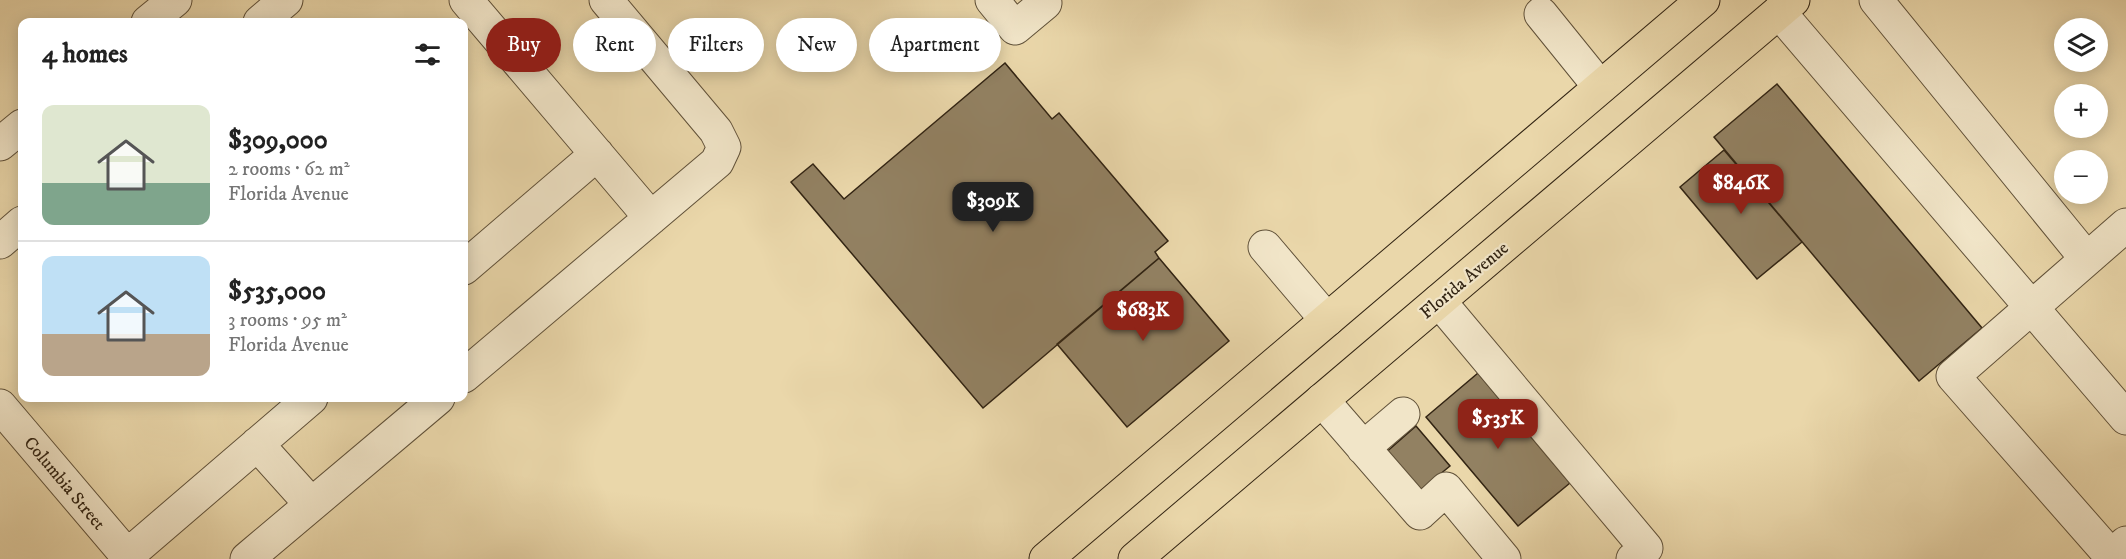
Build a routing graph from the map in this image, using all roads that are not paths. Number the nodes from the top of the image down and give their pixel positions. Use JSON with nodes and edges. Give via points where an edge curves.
{"nodes":[{"id":1,"x":175,"y":0,"type":"edge"},
{"id":2,"x":286,"y":0,"type":"edge"},
{"id":3,"x":466,"y":0,"type":"edge"},
{"id":4,"x":606,"y":0,"type":"edge"},
{"id":5,"x":992,"y":0,"type":"edge"},
{"id":6,"x":1703,"y":0,"type":"edge"},
{"id":7,"x":1876,"y":0,"type":"edge"},
{"id":8,"x":1046,"y":3,"type":"dead end"},
{"id":9,"x":1786,"y":6,"type":"edge"},
{"id":10,"x":1541,"y":14,"type":"dead end"},
{"id":11,"x":153,"y":18,"type":"edge"},
{"id":12,"x":265,"y":18,"type":"edge"},
{"id":13,"x":1600,"y":87,"type":"junction"},
{"id":14,"x":18,"y":129,"type":"edge"},
{"id":15,"x":0,"y":144,"type":"edge"},
{"id":16,"x":597,"y":154,"type":"junction"},
{"id":17,"x":651,"y":218,"type":"junction"},
{"id":18,"x":2126,"y":225,"type":"edge"},
{"id":19,"x":18,"y":226,"type":"edge"},
{"id":20,"x":0,"y":242,"type":"edge"},
{"id":21,"x":1265,"y":247,"type":"dead end"},
{"id":22,"x":2086,"y":258,"type":"junction"},
{"id":23,"x":468,"y":265,"type":"edge"},
{"id":24,"x":1439,"y":301,"type":"junction"},
{"id":25,"x":2030,"y":307,"type":"junction"},
{"id":26,"x":1327,"y":320,"type":"junction"},
{"id":27,"x":468,"y":373,"type":"edge"},
{"id":28,"x":1322,"y":400,"type":"junction"},
{"id":29,"x":306,"y":402,"type":"edge"},
{"id":30,"x":433,"y":402,"type":"edge"},
{"id":31,"x":0,"y":406,"type":"edge"},
{"id":32,"x":1403,"y":414,"type":"dead end"},
{"id":33,"x":2126,"y":418,"type":"edge"},
{"id":34,"x":256,"y":444,"type":"junction"},
{"id":35,"x":1363,"y":448,"type":"junction"},
{"id":36,"x":311,"y":504,"type":"junction"},
{"id":37,"x":2126,"y":543,"type":"edge"},
{"id":38,"x":128,"y":558,"type":"edge"},
{"id":39,"x":247,"y":559,"type":"edge"},
{"id":40,"x":1046,"y":559,"type":"edge"},
{"id":41,"x":1135,"y":559,"type":"edge"},
{"id":42,"x":1503,"y":559,"type":"edge"},
{"id":43,"x":1633,"y":559,"type":"edge"}],
"edges":[{"from":1,"to":11,"type":"street"},
{"from":2,"to":12,"type":"street"},
{"from":3,"to":16,"type":"street"},
{"from":4,"to":17,"type":"street","via":[[716,131],[724,147],[717,162]]},
{"from":5,"to":8,"type":"street","via":[[1015,28]]},
{"from":6,"to":13,"type":"main road"},
{"from":7,"to":22,"type":"street"},
{"from":9,"to":24,"type":"main road","name":"Florida Avenue"},
{"from":9,"to":25,"type":"street"},
{"from":10,"to":13,"type":"street"},
{"from":13,"to":26,"type":"main road"},
{"from":14,"to":15,"type":"street"},
{"from":16,"to":17,"type":"street"},
{"from":16,"to":23,"type":"street"},
{"from":17,"to":27,"type":"street"},
{"from":18,"to":22,"type":"street"},
{"from":19,"to":20,"type":"street"},
{"from":21,"to":26,"type":"street"},
{"from":22,"to":25,"type":"street"},
{"from":24,"to":28,"type":"main road","name":"Florida Avenue"},
{"from":24,"to":43,"type":"street","via":[[1646,548]]},
{"from":25,"to":33,"type":"street"},
{"from":25,"to":37,"type":"street","via":[[1953,376],[2111,556]]},
{"from":26,"to":40,"type":"main road"},
{"from":28,"to":35,"type":"street"},
{"from":28,"to":41,"type":"main road","name":"Florida Avenue"},
{"from":29,"to":34,"type":"street"},
{"from":30,"to":36,"type":"street"},
{"from":31,"to":38,"type":"street","name":"Columbia Street"},
{"from":32,"to":35,"type":"street"},
{"from":34,"to":36,"type":"street"},
{"from":34,"to":38,"type":"street"},
{"from":35,"to":42,"type":"street","via":[[1420,513],[1446,489]]},
{"from":36,"to":39,"type":"street"}]}
